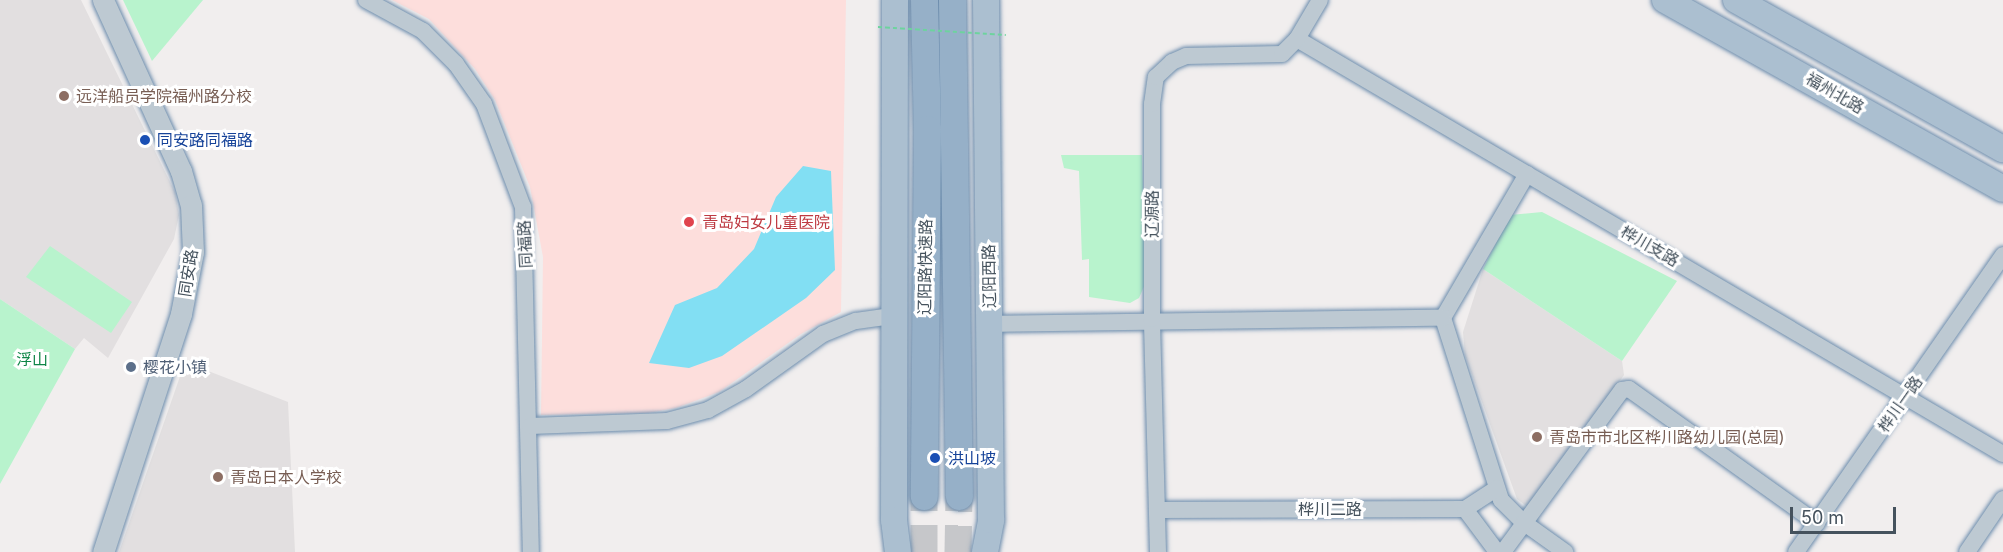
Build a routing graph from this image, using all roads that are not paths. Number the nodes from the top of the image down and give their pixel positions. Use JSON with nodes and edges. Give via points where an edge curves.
{"nodes":[{"id":1,"x":103,"y":0,"type":"edge"},
{"id":2,"x":366,"y":0,"type":"edge"},
{"id":3,"x":895,"y":0,"type":"edge"},
{"id":4,"x":924,"y":0,"type":"edge"},
{"id":5,"x":952,"y":0,"type":"edge"},
{"id":6,"x":986,"y":0,"type":"edge"},
{"id":7,"x":1320,"y":0,"type":"edge"},
{"id":8,"x":1665,"y":0,"type":"edge"},
{"id":9,"x":1736,"y":0,"type":"edge"},
{"id":10,"x":1297,"y":39,"type":"junction"},
{"id":11,"x":2003,"y":148,"type":"edge"},
{"id":12,"x":1527,"y":174,"type":"junction"},
{"id":13,"x":2003,"y":189,"type":"edge"},
{"id":14,"x":2003,"y":255,"type":"edge"},
{"id":15,"x":1443,"y":318,"type":"junction"},
{"id":16,"x":1152,"y":319,"type":"junction"},
{"id":17,"x":895,"y":320,"type":"junction"},
{"id":18,"x":989,"y":324,"type":"junction"},
{"id":19,"x":1906,"y":396,"type":"junction"},
{"id":20,"x":530,"y":426,"type":"junction"},
{"id":21,"x":2003,"y":454,"type":"edge"},
{"id":22,"x":1497,"y":488,"type":"junction"},
{"id":23,"x":924,"y":496,"type":"tunnel mouth"},
{"id":24,"x":958,"y":496,"type":"tunnel mouth"},
{"id":25,"x":2003,"y":499,"type":"edge"},
{"id":26,"x":1465,"y":509,"type":"junction"},
{"id":27,"x":1157,"y":510,"type":"junction"},
{"id":28,"x":1523,"y":522,"type":"junction"},
{"id":29,"x":1817,"y":523,"type":"junction"},
{"id":30,"x":103,"y":552,"type":"edge"},
{"id":31,"x":531,"y":552,"type":"edge"},
{"id":32,"x":898,"y":552,"type":"edge"},
{"id":33,"x":985,"y":552,"type":"edge"},
{"id":34,"x":1158,"y":552,"type":"edge"},
{"id":35,"x":1497,"y":552,"type":"edge"},
{"id":36,"x":1503,"y":552,"type":"edge"},
{"id":37,"x":1565,"y":552,"type":"edge"},
{"id":38,"x":1796,"y":552,"type":"edge"},
{"id":39,"x":1967,"y":552,"type":"edge"}],
"edges":[{"from":1,"to":30,"type":"street","name":"同安路","via":[[181,171],[191,205],[193,252],[181,314]]},
{"from":2,"to":20,"type":"street","name":"同福路","via":[[423,31],[456,64],[484,104],[505,153],[523,207]]},
{"from":3,"to":17,"type":"main road"},
{"from":4,"to":23,"type":"highway","name":"辽阳路快速路"},
{"from":5,"to":24,"type":"highway","name":"辽阳路快速路"},
{"from":6,"to":18,"type":"main road","name":"辽阳西路"},
{"from":7,"to":10,"type":"street","name":"辽源路"},
{"from":8,"to":13,"type":"main road","name":"福州北路"},
{"from":9,"to":11,"type":"main road","name":"福州北路"},
{"from":10,"to":12,"type":"street","name":"桦川支路"},
{"from":10,"to":16,"type":"street","name":"辽源路","via":[[1282,54],[1186,56],[1172,62],[1156,77],[1152,104]]},
{"from":12,"to":15,"type":"street"},
{"from":12,"to":19,"type":"street","name":"桦川支路"},
{"from":14,"to":19,"type":"street","name":"桦川一路"},
{"from":15,"to":16,"type":"street"},
{"from":15,"to":22,"type":"street"},
{"from":16,"to":18,"type":"street"},
{"from":16,"to":27,"type":"street","name":"辽源路"},
{"from":17,"to":20,"type":"street","via":[[885,317],[856,321],[823,334],[746,389],[708,410],[667,421]]},
{"from":17,"to":32,"type":"main road","via":[[894,520]]},
{"from":18,"to":33,"type":"main road","name":"辽阳西路","via":[[991,520]]},
{"from":19,"to":21,"type":"street","name":"桦川支路"},
{"from":19,"to":29,"type":"street","name":"桦川一路"},
{"from":20,"to":31,"type":"street","name":"同福路"},
{"from":22,"to":26,"type":"street"},
{"from":22,"to":28,"type":"street","via":[[1501,500]]},
{"from":25,"to":39,"type":"street"},
{"from":26,"to":27,"type":"street","name":"桦川二路"},
{"from":26,"to":35,"type":"street"},
{"from":27,"to":34,"type":"street","name":"辽源路"},
{"from":28,"to":29,"type":"street","via":[[1622,390],[1629,389]]},
{"from":28,"to":36,"type":"street"},
{"from":28,"to":37,"type":"street"},
{"from":29,"to":38,"type":"street","name":"桦川一路"}]}
